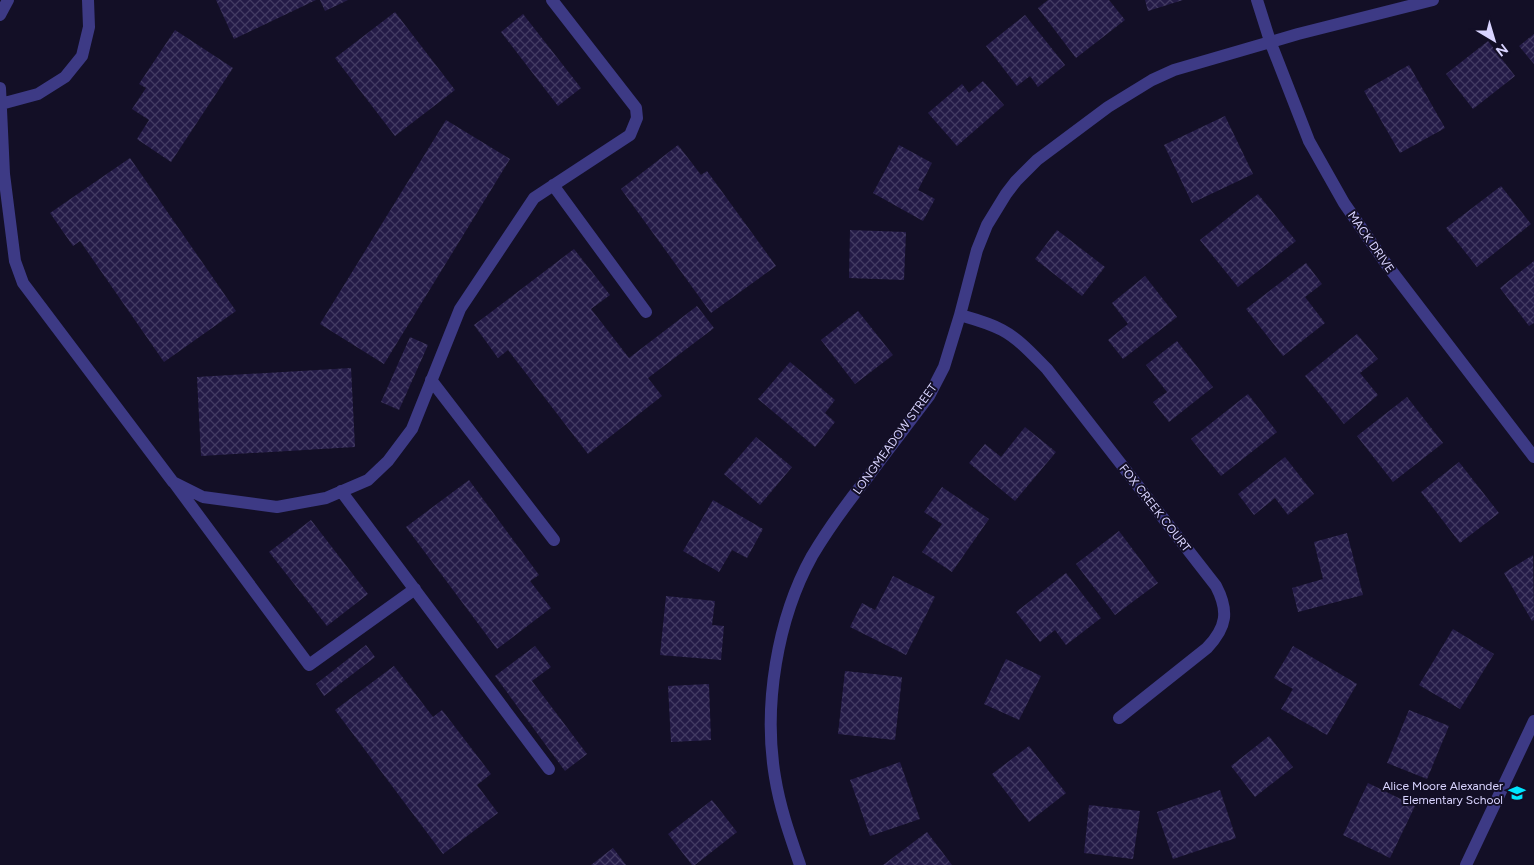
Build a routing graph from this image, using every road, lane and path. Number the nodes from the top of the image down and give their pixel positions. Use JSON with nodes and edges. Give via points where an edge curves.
{"nodes":[{"id":1,"x":8,"y":0,"type":"edge"},
{"id":2,"x":88,"y":0,"type":"edge"},
{"id":3,"x":552,"y":0,"type":"edge"},
{"id":4,"x":1257,"y":0,"type":"edge"},
{"id":5,"x":1433,"y":0,"type":"edge"},
{"id":6,"x":0,"y":16,"type":"edge"},
{"id":7,"x":1270,"y":42,"type":"junction"},
{"id":8,"x":0,"y":88,"type":"edge"},
{"id":9,"x":1,"y":104,"type":"edge"},
{"id":10,"x":553,"y":186,"type":"junction"},
{"id":11,"x":646,"y":312,"type":"dead end"},
{"id":12,"x":960,"y":315,"type":"junction"},
{"id":13,"x":431,"y":380,"type":"junction"},
{"id":14,"x":1534,"y":457,"type":"edge"},
{"id":15,"x":173,"y":482,"type":"junction"},
{"id":16,"x":341,"y":491,"type":"junction"},
{"id":17,"x":554,"y":540,"type":"dead end"},
{"id":18,"x":415,"y":589,"type":"junction"},
{"id":19,"x":1119,"y":718,"type":"dead end"},
{"id":20,"x":1534,"y":722,"type":"edge"},
{"id":21,"x":548,"y":768,"type":"dead end"},
{"id":22,"x":800,"y":865,"type":"edge"},
{"id":23,"x":1466,"y":865,"type":"edge"}],
"edges":[{"from":1,"to":6,"type":"street"},
{"from":2,"to":9,"type":"street","via":[[89,27],[82,56],[65,77],[38,94]]},
{"from":3,"to":10,"type":"street","via":[[636,108],[637,118],[630,135]]},
{"from":4,"to":7,"type":"street","name":"MACK DRIVE"},
{"from":5,"to":7,"type":"street","name":"LONGMEADOW STREET"},
{"from":7,"to":12,"type":"street","name":"LONGMEADOW STREET","via":[[1174,70],[1152,80],[1108,107],[1026,170],[987,225]]},
{"from":7,"to":14,"type":"street","name":"MACK DRIVE","via":[[1309,141],[1344,203],[1387,265]]},
{"from":8,"to":9,"type":"street"},
{"from":9,"to":15,"type":"street","via":[[4,174],[15,261],[23,283]]},
{"from":10,"to":11,"type":"street"},
{"from":10,"to":13,"type":"street","via":[[534,198],[460,309]]},
{"from":12,"to":19,"type":"street","name":"FOX CREEK COURT","via":[[1002,330],[1046,369],[1221,595],[1224,619],[1216,639]]},
{"from":12,"to":22,"type":"street","name":"LONGMEADOW STREET","via":[[938,381],[842,510],[812,556],[800,580],[782,634],[772,694],[772,749],[781,808]]},
{"from":13,"to":16,"type":"street","via":[[412,429],[388,461],[368,480]]},
{"from":13,"to":17,"type":"street"},
{"from":15,"to":16,"type":"street","via":[[202,497],[278,507],[326,498]]},
{"from":15,"to":18,"type":"street","via":[[309,665]]},
{"from":16,"to":18,"type":"street"},
{"from":18,"to":21,"type":"street"},
{"from":20,"to":23,"type":"street"}]}
